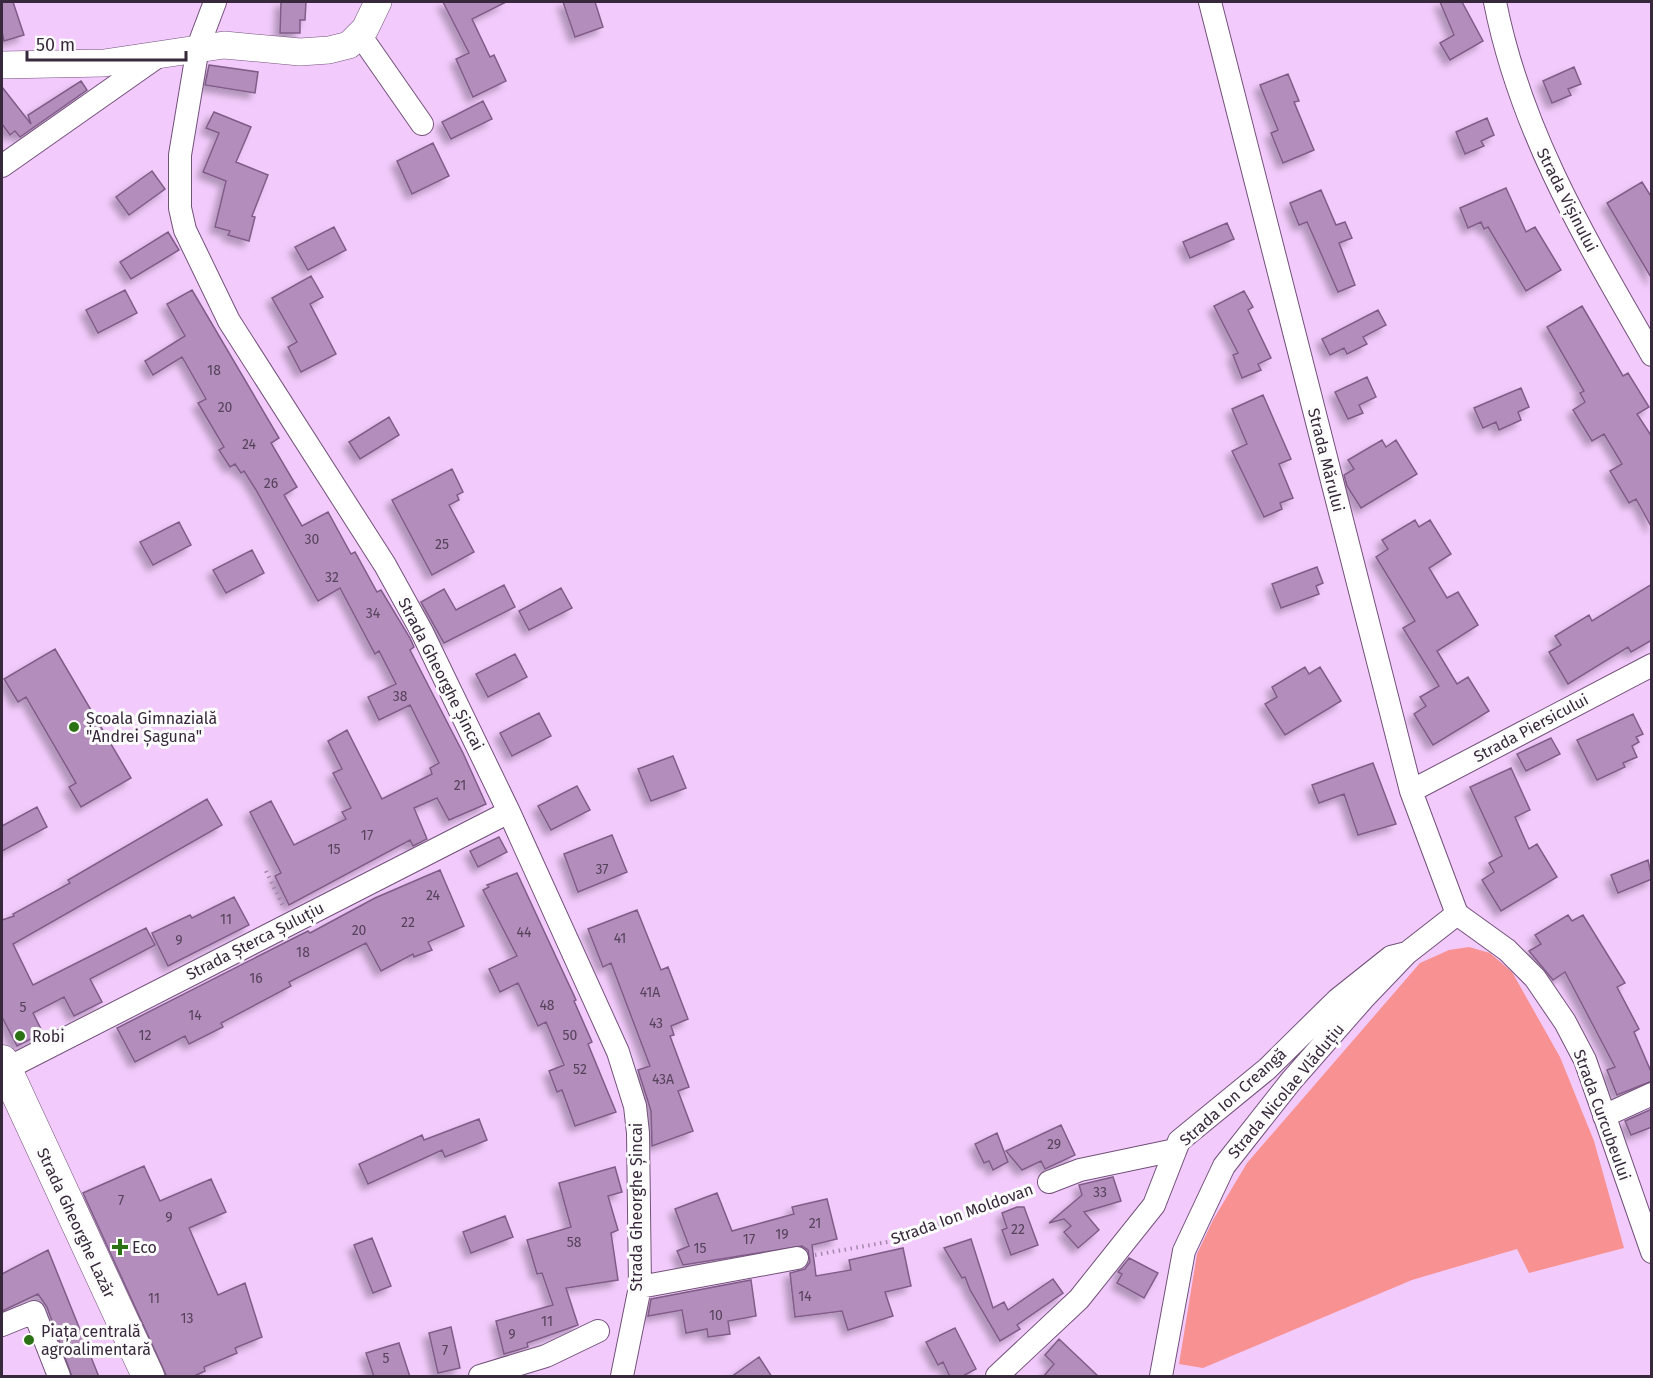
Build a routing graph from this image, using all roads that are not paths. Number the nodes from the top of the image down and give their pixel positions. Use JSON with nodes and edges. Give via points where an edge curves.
{"nodes":[{"id":1,"x":215,"y":2,"type":"edge"},
{"id":2,"x":378,"y":2,"type":"edge"},
{"id":3,"x":1210,"y":2,"type":"edge"},
{"id":4,"x":1494,"y":2,"type":"edge"},
{"id":5,"x":360,"y":35,"type":"junction"},
{"id":6,"x":198,"y":47,"type":"junction"},
{"id":7,"x":162,"y":53,"type":"junction"},
{"id":8,"x":2,"y":65,"type":"edge"},
{"id":9,"x":422,"y":123,"type":"dead end"},
{"id":10,"x":2,"y":166,"type":"edge"},
{"id":11,"x":1652,"y":355,"type":"edge"},
{"id":12,"x":1652,"y":665,"type":"edge"},
{"id":13,"x":1411,"y":791,"type":"junction"},
{"id":14,"x":509,"y":812,"type":"junction"},
{"id":15,"x":1457,"y":914,"type":"junction"},
{"id":16,"x":1407,"y":953,"type":"junction"},
{"id":17,"x":3,"y":1067,"type":"edge"},
{"id":18,"x":1652,"y":1094,"type":"edge"},
{"id":19,"x":1604,"y":1116,"type":"junction"},
{"id":20,"x":1175,"y":1150,"type":"junction"},
{"id":21,"x":1049,"y":1182,"type":"road end"},
{"id":22,"x":1652,"y":1252,"type":"edge"},
{"id":23,"x":796,"y":1258,"type":"road end"},
{"id":24,"x":640,"y":1287,"type":"junction"},
{"id":25,"x":2,"y":1325,"type":"edge"},
{"id":26,"x":598,"y":1331,"type":"dead end"},
{"id":27,"x":59,"y":1377,"type":"edge"},
{"id":28,"x":147,"y":1377,"type":"edge"},
{"id":29,"x":480,"y":1377,"type":"edge"},
{"id":30,"x":622,"y":1377,"type":"edge"},
{"id":31,"x":997,"y":1377,"type":"edge"},
{"id":32,"x":1161,"y":1377,"type":"edge"}],
"edges":[{"from":1,"to":6,"type":"street","name":"Strada Gheorghe Șincai"},
{"from":2,"to":5,"type":"street"},
{"from":3,"to":13,"type":"street","name":"Strada Mărului"},
{"from":4,"to":11,"type":"street","name":"Strada Vișinului","via":[[1539,146],[1564,202]]},
{"from":5,"to":6,"type":"street","via":[[350,45],[329,50]]},
{"from":5,"to":9,"type":"street"},
{"from":6,"to":7,"type":"street"},
{"from":6,"to":14,"type":"street","name":"Strada Gheorghe Șincai","via":[[180,155],[180,208],[185,230],[229,321],[401,594]]},
{"from":7,"to":8,"type":"street","via":[[104,63]]},
{"from":7,"to":10,"type":"street"},
{"from":12,"to":13,"type":"street","name":"Strada Piersicului"},
{"from":13,"to":15,"type":"street","name":"Strada Mărului"},
{"from":14,"to":17,"type":"street","name":"Strada Șterca Șuluțiu"},
{"from":14,"to":24,"type":"street","name":"Strada Gheorghe Șincai","via":[[618,1052],[635,1106]]},
{"from":15,"to":16,"type":"street","name":"Strada Nicolae Vlăduțiu"},
{"from":15,"to":19,"type":"street","name":"Strada Curcubeului","via":[[1507,950],[1535,978],[1585,1060]]},
{"from":16,"to":20,"type":"street","name":"Strada Ion Creangă","via":[[1391,957],[1337,1000],[1268,1069],[1179,1141]]},
{"from":16,"to":32,"type":"street","name":"Strada Nicolae Vlăduțiu","via":[[1291,1081],[1224,1166],[1184,1251]]},
{"from":17,"to":28,"type":"main road","name":"Strada Gheorghe Lazăr"},
{"from":18,"to":19,"type":"street"},
{"from":19,"to":22,"type":"street","name":"Strada Curcubeului"},
{"from":20,"to":21,"type":"street","name":"Strada Ion Moldovan","via":[[1080,1170]]},
{"from":20,"to":31,"type":"street","name":"Strada Ion Creangă","via":[[1154,1205],[1079,1299]]},
{"from":23,"to":24,"type":"street"},
{"from":24,"to":30,"type":"street","name":"Strada Gheorghe Șincai"},
{"from":25,"to":27,"type":"street","via":[[34,1312]]},
{"from":26,"to":29,"type":"street","via":[[546,1356]]}]}
